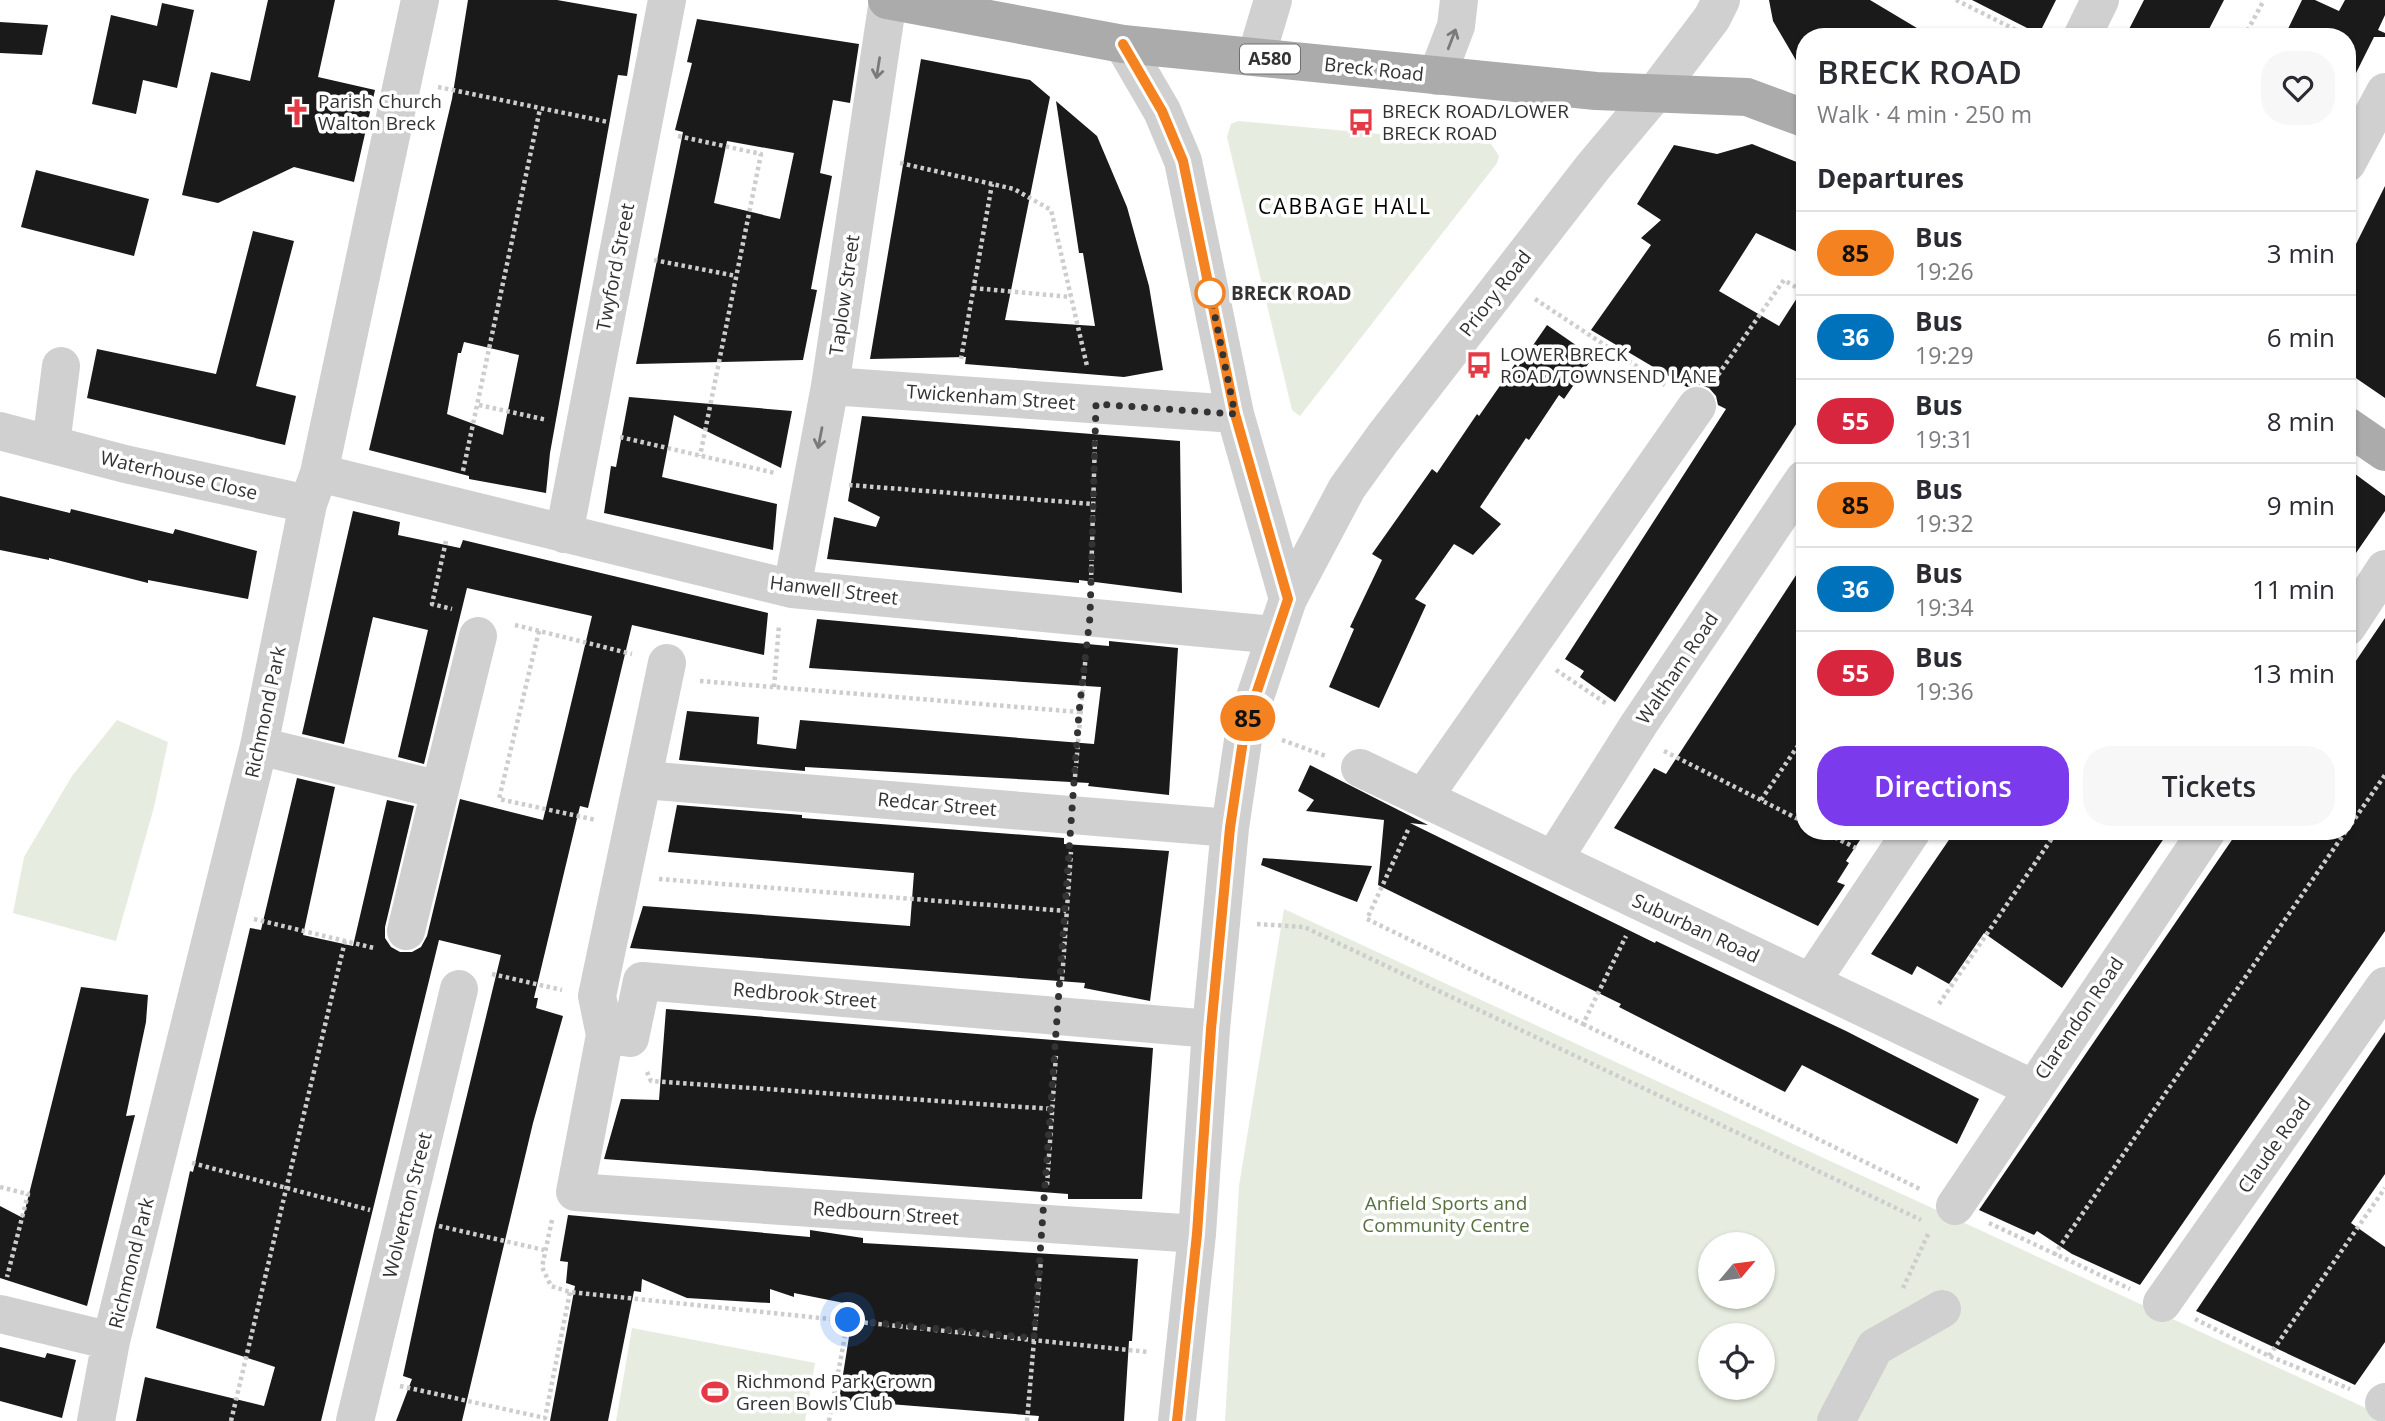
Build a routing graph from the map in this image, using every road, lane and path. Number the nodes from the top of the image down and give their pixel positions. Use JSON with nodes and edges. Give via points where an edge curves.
{"nodes":[{"id":1,"x":420,"y":0,"type":"edge"},
{"id":2,"x":667,"y":0,"type":"edge"},
{"id":3,"x":887,"y":0,"type":"edge"},
{"id":4,"x":1273,"y":0,"type":"edge"},
{"id":5,"x":1459,"y":0,"type":"edge"},
{"id":6,"x":1721,"y":0,"type":"edge"},
{"id":7,"x":1956,"y":0,"type":"edge"},
{"id":8,"x":2100,"y":0,"type":"edge"},
{"id":9,"x":2264,"y":0,"type":"edge"},
{"id":10,"x":988,"y":9,"type":"edge"},
{"id":11,"x":2012,"y":28,"type":"edge"},
{"id":12,"x":2086,"y":28,"type":"edge"},
{"id":13,"x":2249,"y":28,"type":"edge"},
{"id":14,"x":1123,"y":44,"type":"junction"},
{"id":15,"x":1256,"y":57,"type":"junction"},
{"id":16,"x":1437,"y":76,"type":"junction"},
{"id":17,"x":1656,"y":92,"type":"junction"},
{"id":18,"x":2385,"y":92,"type":"edge"},
{"id":19,"x":540,"y":109,"type":"dead end"},
{"id":20,"x":1796,"y":115,"type":"edge"},
{"id":21,"x":2356,"y":146,"type":"edge"},
{"id":22,"x":864,"y":154,"type":"junction"},
{"id":23,"x":992,"y":184,"type":"junction"},
{"id":24,"x":618,"y":254,"type":"junction"},
{"id":25,"x":736,"y":275,"type":"dead end"},
{"id":26,"x":1505,"y":279,"type":"junction"},
{"id":27,"x":1796,"y":287,"type":"edge"},
{"id":28,"x":974,"y":288,"type":"junction"},
{"id":29,"x":1071,"y":297,"type":"junction"},
{"id":30,"x":61,"y":366,"type":"dead end"},
{"id":31,"x":830,"y":386,"type":"junction"},
{"id":32,"x":954,"y":394,"type":"junction"},
{"id":33,"x":1096,"y":404,"type":"junction"},
{"id":34,"x":1697,"y":406,"type":"junction"},
{"id":35,"x":1235,"y":414,"type":"junction"},
{"id":36,"x":0,"y":431,"type":"edge"},
{"id":37,"x":2356,"y":432,"type":"edge"},
{"id":38,"x":51,"y":444,"type":"junction"},
{"id":39,"x":2385,"y":452,"type":"edge"},
{"id":40,"x":314,"y":488,"type":"junction"},
{"id":41,"x":1796,"y":491,"type":"edge"},
{"id":42,"x":454,"y":506,"type":"junction"},
{"id":43,"x":564,"y":534,"type":"junction"},
{"id":44,"x":2385,"y":569,"type":"edge"},
{"id":45,"x":787,"y":587,"type":"junction"},
{"id":46,"x":1288,"y":599,"type":"junction"},
{"id":47,"x":2356,"y":613,"type":"edge"},
{"id":48,"x":1090,"y":617,"type":"junction"},
{"id":49,"x":483,"y":624,"type":"junction"},
{"id":50,"x":539,"y":631,"type":"junction"},
{"id":51,"x":1275,"y":635,"type":"junction"},
{"id":52,"x":1526,"y":651,"type":"junction"},
{"id":53,"x":665,"y":670,"type":"junction"},
{"id":54,"x":774,"y":687,"type":"junction"},
{"id":55,"x":1079,"y":712,"type":"junction"},
{"id":56,"x":1245,"y":727,"type":"junction"},
{"id":57,"x":1636,"y":729,"type":"junction"},
{"id":58,"x":259,"y":746,"type":"junction"},
{"id":59,"x":1796,"y":749,"type":"edge"},
{"id":60,"x":1360,"y":768,"type":"joint"},
{"id":61,"x":2385,"y":775,"type":"edge"},
{"id":62,"x":644,"y":780,"type":"junction"},
{"id":63,"x":440,"y":790,"type":"junction"},
{"id":64,"x":1423,"y":798,"type":"junction"},
{"id":65,"x":1761,"y":800,"type":"junction"},
{"id":66,"x":1073,"y":815,"type":"junction"},
{"id":67,"x":2356,"y":817,"type":"edge"},
{"id":68,"x":1796,"y":818,"type":"edge"},
{"id":69,"x":632,"y":828,"type":"junction"},
{"id":70,"x":1230,"y":828,"type":"junction"},
{"id":71,"x":1906,"y":840,"type":"edge"},
{"id":72,"x":2051,"y":840,"type":"edge"},
{"id":73,"x":2201,"y":840,"type":"edge"},
{"id":74,"x":2340,"y":840,"type":"edge"},
{"id":75,"x":1553,"y":860,"type":"junction"},
{"id":76,"x":620,"y":881,"type":"junction"},
{"id":77,"x":1643,"y":902,"type":"junction"},
{"id":78,"x":1066,"y":911,"type":"junction"},
{"id":79,"x":218,"y":915,"type":"junction"},
{"id":80,"x":1222,"y":921,"type":"junction"},
{"id":81,"x":345,"y":941,"type":"junction"},
{"id":82,"x":396,"y":941,"type":"joint"},
{"id":83,"x":474,"y":981,"type":"joint"},
{"id":84,"x":1811,"y":982,"type":"junction"},
{"id":85,"x":2385,"y":986,"type":"edge"},
{"id":86,"x":597,"y":996,"type":"junction"},
{"id":87,"x":1059,"y":1017,"type":"junction"},
{"id":88,"x":1211,"y":1029,"type":"junction"},
{"id":89,"x":1919,"y":1034,"type":"junction"},
{"id":90,"x":617,"y":1036,"type":"junction"},
{"id":91,"x":2032,"y":1087,"type":"junction"},
{"id":92,"x":1052,"y":1109,"type":"junction"},
{"id":93,"x":158,"y":1154,"type":"junction"},
{"id":94,"x":0,"y":1187,"type":"edge"},
{"id":95,"x":286,"y":1188,"type":"junction"},
{"id":96,"x":2385,"y":1188,"type":"edge"},
{"id":97,"x":575,"y":1192,"type":"junction"},
{"id":98,"x":1955,"y":1206,"type":"dead end"},
{"id":99,"x":404,"y":1219,"type":"junction"},
{"id":100,"x":1044,"y":1223,"type":"junction"},
{"id":101,"x":1197,"y":1234,"type":"junction"},
{"id":102,"x":544,"y":1250,"type":"junction"},
{"id":103,"x":2054,"y":1255,"type":"dead end"},
{"id":104,"x":570,"y":1292,"type":"junction"},
{"id":105,"x":3,"y":1297,"type":"edge"},
{"id":106,"x":2162,"y":1303,"type":"dead end"},
{"id":107,"x":1942,"y":1309,"type":"dead end"},
{"id":108,"x":848,"y":1320,"type":"junction"},
{"id":109,"x":1034,"y":1338,"type":"junction"},
{"id":110,"x":111,"y":1341,"type":"junction"},
{"id":111,"x":1875,"y":1347,"type":"junction"},
{"id":112,"x":1184,"y":1356,"type":"junction"},
{"id":113,"x":2269,"y":1356,"type":"dead end"},
{"id":114,"x":365,"y":1378,"type":"junction"},
{"id":115,"x":545,"y":1420,"type":"edge"},
{"id":116,"x":96,"y":1421,"type":"edge"},
{"id":117,"x":231,"y":1421,"type":"edge"},
{"id":118,"x":355,"y":1421,"type":"edge"},
{"id":119,"x":829,"y":1421,"type":"edge"},
{"id":120,"x":1027,"y":1421,"type":"edge"},
{"id":121,"x":1177,"y":1421,"type":"edge"},
{"id":122,"x":1836,"y":1421,"type":"edge"}],
"edges":[{"from":1,"to":40,"type":"street","name":"Richmond Park"},
{"from":2,"to":24,"type":"street","name":"Twyford Street"},
{"from":3,"to":10,"type":"main road","name":"Breck Road","number":"A580"},
{"from":3,"to":22,"type":"street","name":"Taplow Street","one_way":true},
{"from":4,"to":15,"type":"street"},
{"from":16,"to":5,"type":"street","one_way":true,"via":[[1457,26]]},
{"from":6,"to":17,"type":"street","name":"Priory Road"},
{"from":7,"to":11,"type":"path"},
{"from":8,"to":12,"type":"street"},
{"from":9,"to":13,"type":"path"},
{"from":10,"to":14,"type":"main road","name":"Breck Road","number":"A580"},
{"from":14,"to":15,"type":"main road","name":"Breck Road","number":"A580"},
{"from":14,"to":35,"type":"street","via":[[1162,111],[1183,161]]},
{"from":15,"to":16,"type":"main road","name":"Breck Road","number":"A580"},
{"from":16,"to":17,"type":"main road","name":"Breck Road","number":"A580"},
{"from":17,"to":20,"type":"main road","number":"A580","via":[[1747,97]]},
{"from":17,"to":26,"type":"street","name":"Priory Road"},
{"from":18,"to":21,"type":"street"},
{"from":19,"to":42,"type":"path"},
{"from":22,"to":23,"type":"path"},
{"from":22,"to":31,"type":"street","name":"Taplow Street"},
{"from":23,"to":28,"type":"path"},
{"from":23,"to":29,"type":"path","via":[[1014,189],[1051,210]]},
{"from":24,"to":25,"type":"path"},
{"from":24,"to":43,"type":"street","name":"Twyford Street"},
{"from":26,"to":34,"type":"path"},
{"from":26,"to":46,"type":"street","name":"Priory Road","via":[[1347,488]]},
{"from":27,"to":34,"type":"path","via":[[1784,280]]},
{"from":28,"to":29,"type":"path"},
{"from":28,"to":32,"type":"path"},
{"from":29,"to":33,"type":"path"},
{"from":30,"to":38,"type":"street"},
{"from":31,"to":32,"type":"street","name":"Twickenham Street"},
{"from":31,"to":45,"type":"street","name":"Taplow Street","one_way":true},
{"from":32,"to":33,"type":"street","name":"Twickenham Street"},
{"from":33,"to":35,"type":"street","name":"Twickenham Street"},
{"from":33,"to":48,"type":"path"},
{"from":34,"to":52,"type":"street"},
{"from":35,"to":46,"type":"street"},
{"from":36,"to":38,"type":"street","name":"Waterhouse Close"},
{"from":37,"to":39,"type":"main road"},
{"from":38,"to":40,"type":"street","name":"Waterhouse Close"},
{"from":40,"to":42,"type":"street","name":"Hanwell Street"},
{"from":40,"to":58,"type":"street","name":"Richmond Park"},
{"from":41,"to":57,"type":"street","name":"Waltham Road"},
{"from":42,"to":43,"type":"street","name":"Hanwell Street"},
{"from":42,"to":49,"type":"path","via":[[432,604]]},
{"from":43,"to":45,"type":"street","name":"Hanwell Street"},
{"from":44,"to":47,"type":"street"},
{"from":45,"to":48,"type":"street","name":"Hanwell Street"},
{"from":45,"to":54,"type":"path"},
{"from":46,"to":51,"type":"street","name":"Priory Road"},
{"from":48,"to":51,"type":"street","name":"Hanwell Street"},
{"from":48,"to":55,"type":"path"},
{"from":49,"to":50,"type":"path"},
{"from":49,"to":63,"type":"street"},
{"from":50,"to":53,"type":"path"},
{"from":50,"to":69,"type":"path","via":[[499,799]]},
{"from":51,"to":56,"type":"street","name":"Priory Road"},
{"from":52,"to":57,"type":"path"},
{"from":52,"to":64,"type":"street"},
{"from":53,"to":54,"type":"path"},
{"from":53,"to":62,"type":"street"},
{"from":54,"to":55,"type":"path"},
{"from":55,"to":66,"type":"path"},
{"from":56,"to":60,"type":"path"},
{"from":56,"to":70,"type":"street","name":"Priory Road"},
{"from":57,"to":65,"type":"path"},
{"from":57,"to":75,"type":"street","name":"Waltham Road"},
{"from":58,"to":63,"type":"street"},
{"from":58,"to":79,"type":"street","name":"Richmond Park"},
{"from":59,"to":65,"type":"path"},
{"from":60,"to":64,"type":"street","name":"Suburban Road"},
{"from":61,"to":67,"type":"path"},
{"from":62,"to":66,"type":"street","name":"Redcar Street"},
{"from":62,"to":69,"type":"street"},
{"from":63,"to":82,"type":"street"},
{"from":64,"to":75,"type":"street","name":"Suburban Road"},
{"from":64,"to":77,"type":"path","via":[[1367,919],[1583,1024]]},
{"from":65,"to":68,"type":"path"},
{"from":66,"to":70,"type":"street","name":"Redcar Street"},
{"from":66,"to":78,"type":"path"},
{"from":69,"to":76,"type":"street"},
{"from":70,"to":80,"type":"street","name":"Priory Road"},
{"from":71,"to":84,"type":"street"},
{"from":72,"to":89,"type":"path"},
{"from":73,"to":91,"type":"street","name":"Clarendon Road"},
{"from":74,"to":103,"type":"path"},
{"from":75,"to":77,"type":"street","name":"Suburban Road"},
{"from":76,"to":78,"type":"path"},
{"from":76,"to":86,"type":"street"},
{"from":77,"to":84,"type":"street","name":"Suburban Road"},
{"from":78,"to":87,"type":"path"},
{"from":79,"to":81,"type":"path"},
{"from":79,"to":93,"type":"street","name":"Richmond Park"},
{"from":80,"to":88,"type":"street","name":"Priory Road"},
{"from":80,"to":111,"type":"path","via":[[1304,927],[1932,1225]]},
{"from":81,"to":82,"type":"path"},
{"from":81,"to":95,"type":"path"},
{"from":83,"to":86,"type":"path"},
{"from":83,"to":99,"type":"street","name":"Wolverton Street"},
{"from":84,"to":89,"type":"street","name":"Suburban Road"},
{"from":85,"to":106,"type":"street","name":"Claude Road"},
{"from":86,"to":90,"type":"street"},
{"from":87,"to":88,"type":"street","name":"Redbrook Street"},
{"from":87,"to":90,"type":"street","name":"Redbrook Street","via":[[642,981]]},
{"from":87,"to":92,"type":"path"},
{"from":88,"to":101,"type":"street","name":"Priory Road"},
{"from":89,"to":91,"type":"street","name":"Suburban Road"},
{"from":90,"to":92,"type":"path","via":[[651,1081]]},
{"from":90,"to":97,"type":"street","name":"Redbrook Street"},
{"from":91,"to":98,"type":"street","name":"Clarendon Road"},
{"from":92,"to":100,"type":"path"},
{"from":93,"to":95,"type":"path"},
{"from":93,"to":110,"type":"street","name":"Richmond Park"},
{"from":94,"to":105,"type":"path","via":[[28,1194]]},
{"from":95,"to":99,"type":"path"},
{"from":95,"to":117,"type":"path"},
{"from":96,"to":113,"type":"path"},
{"from":97,"to":100,"type":"street","name":"Redbourn Street"},
{"from":97,"to":102,"type":"path","via":[[556,1204]]},
{"from":99,"to":102,"type":"path"},
{"from":99,"to":114,"type":"street","name":"Wolverton Street"},
{"from":100,"to":101,"type":"street","name":"Redbourn Street"},
{"from":100,"to":109,"type":"path"},
{"from":101,"to":112,"type":"street","name":"Priory Road"},
{"from":102,"to":104,"type":"path","via":[[542,1267],[551,1286]]},
{"from":104,"to":108,"type":"path"},
{"from":104,"to":115,"type":"path"},
{"from":105,"to":110,"type":"street"},
{"from":107,"to":111,"type":"street"},
{"from":108,"to":109,"type":"path"},
{"from":108,"to":119,"type":"path"},
{"from":109,"to":112,"type":"path"},
{"from":109,"to":120,"type":"path"},
{"from":110,"to":116,"type":"street","name":"Richmond Park"},
{"from":111,"to":122,"type":"street"},
{"from":112,"to":121,"type":"street","name":"Priory Road"},
{"from":114,"to":115,"type":"path"},
{"from":114,"to":118,"type":"street","name":"Wolverton Street"}]}
